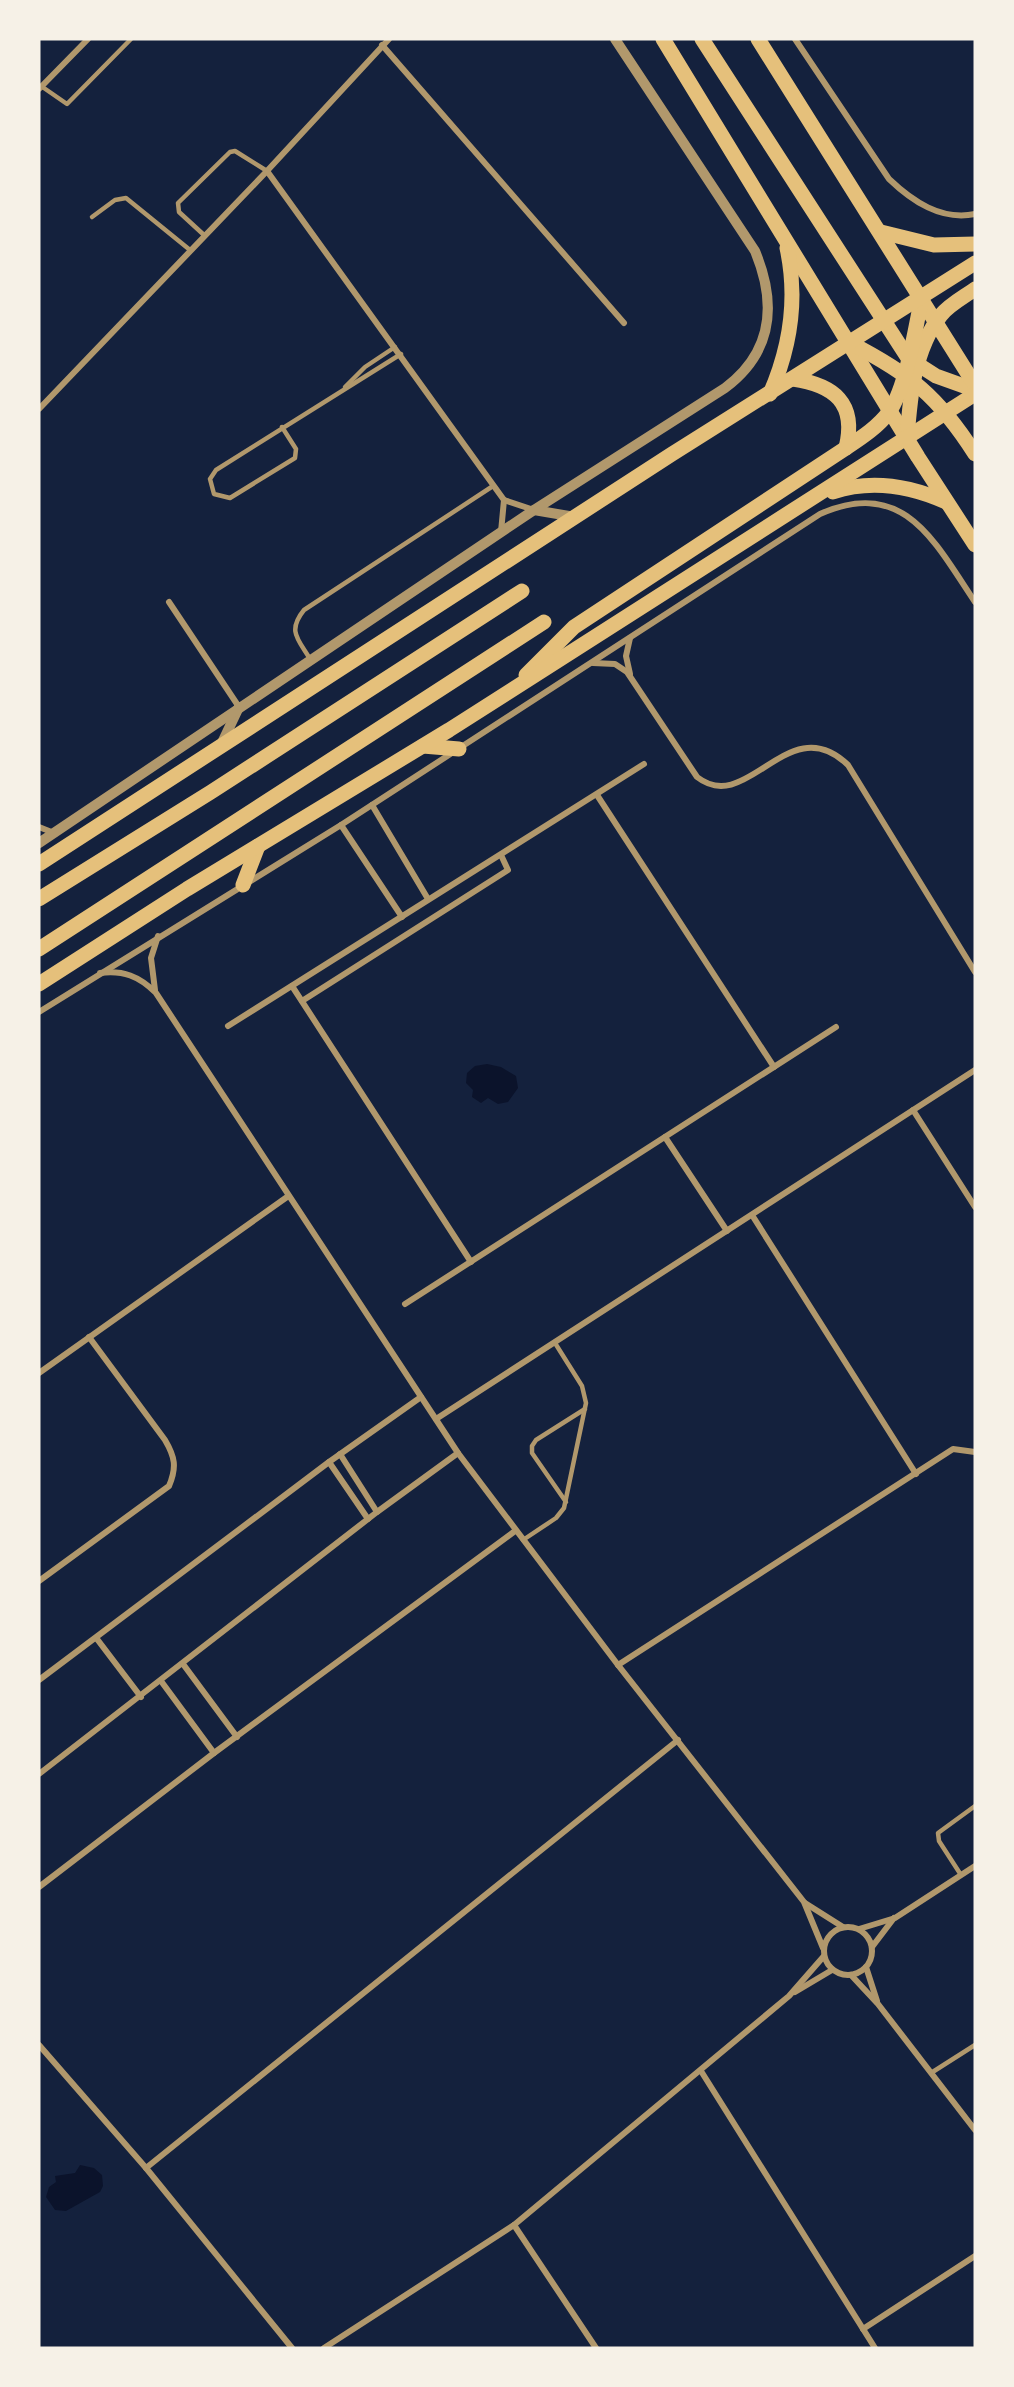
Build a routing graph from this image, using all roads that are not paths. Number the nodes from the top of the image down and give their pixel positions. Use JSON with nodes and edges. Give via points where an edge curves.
{"nodes":[{"id":1,"x":87,"y":39,"type":"edge"},
{"id":2,"x":131,"y":39,"type":"edge"},
{"id":3,"x":388,"y":39,"type":"edge"},
{"id":4,"x":615,"y":39,"type":"edge"},
{"id":5,"x":663,"y":39,"type":"edge"},
{"id":6,"x":702,"y":39,"type":"edge"},
{"id":7,"x":758,"y":39,"type":"edge"},
{"id":8,"x":772,"y":39,"type":"edge"},
{"id":9,"x":795,"y":39,"type":"edge"},
{"id":10,"x":382,"y":45,"type":"junction"},
{"id":11,"x":777,"y":66,"type":"junction"},
{"id":12,"x":40,"y":87,"type":"edge"},
{"id":13,"x":267,"y":171,"type":"junction"},
{"id":14,"x":975,"y":214,"type":"edge"},
{"id":15,"x":92,"y":217,"type":"dead end"},
{"id":16,"x":881,"y":232,"type":"junction"},
{"id":17,"x":204,"y":235,"type":"junction"},
{"id":18,"x":784,"y":236,"type":"junction"},
{"id":19,"x":975,"y":244,"type":"edge"},
{"id":20,"x":190,"y":250,"type":"junction"},
{"id":21,"x":975,"y":263,"type":"edge"},
{"id":22,"x":975,"y":289,"type":"edge"},
{"id":23,"x":922,"y":297,"type":"junction"},
{"id":24,"x":883,"y":321,"type":"junction"},
{"id":25,"x":936,"y":322,"type":"junction"},
{"id":26,"x":624,"y":323,"type":"dead end"},
{"id":27,"x":850,"y":343,"type":"junction"},
{"id":28,"x":395,"y":346,"type":"junction"},
{"id":29,"x":401,"y":354,"type":"junction"},
{"id":30,"x":913,"y":361,"type":"junction"},
{"id":31,"x":908,"y":378,"type":"junction"},
{"id":32,"x":792,"y":379,"type":"junction"},
{"id":33,"x":975,"y":386,"type":"edge"},
{"id":34,"x":345,"y":387,"type":"junction"},
{"id":35,"x":975,"y":392,"type":"edge"},
{"id":36,"x":770,"y":394,"type":"junction"},
{"id":37,"x":39,"y":409,"type":"edge"},
{"id":38,"x":890,"y":411,"type":"junction"},
{"id":39,"x":948,"y":412,"type":"junction"},
{"id":40,"x":282,"y":427,"type":"junction"},
{"id":41,"x":907,"y":439,"type":"junction"},
{"id":42,"x":846,"y":448,"type":"junction"},
{"id":43,"x":975,"y":454,"type":"edge"},
{"id":44,"x":494,"y":486,"type":"junction"},
{"id":45,"x":819,"y":496,"type":"junction"},
{"id":46,"x":504,"y":500,"type":"junction"},
{"id":47,"x":946,"y":502,"type":"junction"},
{"id":48,"x":534,"y":510,"type":"junction"},
{"id":49,"x":575,"y":517,"type":"junction"},
{"id":50,"x":501,"y":532,"type":"junction"},
{"id":51,"x":975,"y":546,"type":"edge"},
{"id":52,"x":522,"y":591,"type":"dead end"},
{"id":53,"x":169,"y":602,"type":"dead end"},
{"id":54,"x":975,"y":602,"type":"edge"},
{"id":55,"x":544,"y":622,"type":"dead end"},
{"id":56,"x":630,"y":638,"type":"junction"},
{"id":57,"x":310,"y":659,"type":"junction"},
{"id":58,"x":589,"y":664,"type":"junction"},
{"id":59,"x":631,"y":677,"type":"junction"},
{"id":60,"x":514,"y":688,"type":"junction"},
{"id":61,"x":239,"y":707,"type":"junction"},
{"id":62,"x":423,"y":746,"type":"junction"},
{"id":63,"x":219,"y":748,"type":"junction"},
{"id":64,"x":459,"y":750,"type":"junction"},
{"id":65,"x":644,"y":764,"type":"dead end"},
{"id":66,"x":597,"y":795,"type":"junction"},
{"id":67,"x":372,"y":805,"type":"junction"},
{"id":68,"x":341,"y":825,"type":"junction"},
{"id":69,"x":39,"y":827,"type":"edge"},
{"id":70,"x":55,"y":833,"type":"junction"},
{"id":71,"x":39,"y":843,"type":"edge"},
{"id":72,"x":258,"y":846,"type":"junction"},
{"id":73,"x":501,"y":855,"type":"junction"},
{"id":74,"x":39,"y":864,"type":"edge"},
{"id":75,"x":243,"y":885,"type":"junction"},
{"id":76,"x":39,"y":899,"type":"edge"},
{"id":77,"x":428,"y":899,"type":"junction"},
{"id":78,"x":402,"y":917,"type":"junction"},
{"id":79,"x":159,"y":936,"type":"junction"},
{"id":80,"x":39,"y":949,"type":"edge"},
{"id":81,"x":975,"y":972,"type":"edge"},
{"id":82,"x":100,"y":973,"type":"junction"},
{"id":83,"x":39,"y":984,"type":"edge"},
{"id":84,"x":292,"y":986,"type":"junction"},
{"id":85,"x":156,"y":993,"type":"junction"},
{"id":86,"x":302,"y":1001,"type":"junction"},
{"id":87,"x":39,"y":1012,"type":"edge"},
{"id":88,"x":228,"y":1026,"type":"dead end"},
{"id":89,"x":836,"y":1027,"type":"dead end"},
{"id":90,"x":774,"y":1067,"type":"junction"},
{"id":91,"x":975,"y":1070,"type":"edge"},
{"id":92,"x":913,"y":1110,"type":"junction"},
{"id":93,"x":665,"y":1137,"type":"junction"},
{"id":94,"x":287,"y":1197,"type":"junction"},
{"id":95,"x":975,"y":1207,"type":"edge"},
{"id":96,"x":752,"y":1215,"type":"junction"},
{"id":97,"x":727,"y":1231,"type":"junction"},
{"id":98,"x":471,"y":1262,"type":"junction"},
{"id":99,"x":405,"y":1304,"type":"dead end"},
{"id":100,"x":89,"y":1338,"type":"junction"},
{"id":101,"x":555,"y":1343,"type":"junction"},
{"id":102,"x":39,"y":1373,"type":"edge"},
{"id":103,"x":421,"y":1397,"type":"junction"},
{"id":104,"x":585,"y":1408,"type":"junction"},
{"id":105,"x":436,"y":1419,"type":"junction"},
{"id":106,"x":975,"y":1452,"type":"edge"},
{"id":107,"x":458,"y":1453,"type":"junction"},
{"id":108,"x":340,"y":1454,"type":"junction"},
{"id":109,"x":329,"y":1461,"type":"junction"},
{"id":110,"x":916,"y":1474,"type":"junction"},
{"id":111,"x":566,"y":1502,"type":"junction"},
{"id":112,"x":377,"y":1512,"type":"junction"},
{"id":113,"x":368,"y":1519,"type":"junction"},
{"id":114,"x":514,"y":1531,"type":"junction"},
{"id":115,"x":522,"y":1541,"type":"junction"},
{"id":116,"x":39,"y":1581,"type":"edge"},
{"id":117,"x":97,"y":1639,"type":"junction"},
{"id":118,"x":183,"y":1664,"type":"junction"},
{"id":119,"x":618,"y":1665,"type":"junction"},
{"id":120,"x":39,"y":1680,"type":"edge"},
{"id":121,"x":161,"y":1681,"type":"junction"},
{"id":122,"x":141,"y":1697,"type":"junction"},
{"id":123,"x":237,"y":1737,"type":"junction"},
{"id":124,"x":678,"y":1740,"type":"junction"},
{"id":125,"x":214,"y":1753,"type":"junction"},
{"id":126,"x":39,"y":1774,"type":"edge"},
{"id":127,"x":975,"y":1806,"type":"edge"},
{"id":128,"x":975,"y":1866,"type":"edge"},
{"id":129,"x":961,"y":1875,"type":"junction"},
{"id":130,"x":39,"y":1887,"type":"edge"},
{"id":131,"x":804,"y":1902,"type":"junction"},
{"id":132,"x":895,"y":1918,"type":"junction"},
{"id":133,"x":843,"y":1927,"type":"junction"},
{"id":134,"x":859,"y":1929,"type":"junction"},
{"id":135,"x":872,"y":1947,"type":"junction"},
{"id":136,"x":823,"y":1948,"type":"junction"},
{"id":137,"x":824,"y":1956,"type":"junction"},
{"id":138,"x":866,"y":1967,"type":"junction"},
{"id":139,"x":832,"y":1970,"type":"junction"},
{"id":140,"x":851,"y":1975,"type":"junction"},
{"id":141,"x":789,"y":1996,"type":"junction"},
{"id":142,"x":878,"y":2004,"type":"junction"},
{"id":143,"x":39,"y":2045,"type":"edge"},
{"id":144,"x":975,"y":2045,"type":"edge"},
{"id":145,"x":701,"y":2071,"type":"junction"},
{"id":146,"x":931,"y":2073,"type":"junction"},
{"id":147,"x":975,"y":2130,"type":"edge"},
{"id":148,"x":146,"y":2168,"type":"junction"},
{"id":149,"x":514,"y":2225,"type":"junction"},
{"id":150,"x":975,"y":2256,"type":"edge"},
{"id":151,"x":863,"y":2329,"type":"junction"},
{"id":152,"x":292,"y":2348,"type":"edge"},
{"id":153,"x":324,"y":2348,"type":"edge"},
{"id":154,"x":596,"y":2348,"type":"edge"},
{"id":155,"x":875,"y":2348,"type":"edge"}],
"edges":[{"from":1,"to":12,"type":"street"},
{"from":2,"to":12,"type":"lane","via":[[67,104]]},
{"from":3,"to":10,"type":"street"},
{"from":4,"to":48,"type":"street","via":[[755,251],[766,278],[767,319],[758,351],[746,370],[725,388]]},
{"from":5,"to":18,"type":"main road"},
{"from":6,"to":24,"type":"main road"},
{"from":7,"to":11,"type":"main road"},
{"from":8,"to":11,"type":"main road"},
{"from":9,"to":14,"type":"street","via":[[889,179],[906,195],[944,214]]},
{"from":10,"to":13,"type":"street"},
{"from":10,"to":26,"type":"street"},
{"from":11,"to":16,"type":"main road"},
{"from":13,"to":17,"type":"street"},
{"from":13,"to":17,"type":"lane","via":[[235,151],[230,152],[178,203],[179,212]]},
{"from":13,"to":28,"type":"street"},
{"from":15,"to":20,"type":"lane","via":[[115,200],[126,198]]},
{"from":16,"to":19,"type":"main road","via":[[934,245]]},
{"from":16,"to":23,"type":"main road"},
{"from":17,"to":20,"type":"street"},
{"from":18,"to":27,"type":"main road"},
{"from":18,"to":36,"type":"main road","via":[[793,302],[782,367]]},
{"from":20,"to":37,"type":"street"},
{"from":21,"to":23,"type":"main road"},
{"from":22,"to":25,"type":"main road"},
{"from":23,"to":24,"type":"main road"},
{"from":23,"to":25,"type":"main road"},
{"from":23,"to":30,"type":"main road"},
{"from":24,"to":27,"type":"main road"},
{"from":24,"to":30,"type":"main road"},
{"from":25,"to":30,"type":"main road"},
{"from":25,"to":33,"type":"main road"},
{"from":27,"to":31,"type":"main road"},
{"from":27,"to":32,"type":"main road"},
{"from":27,"to":38,"type":"main road"},
{"from":28,"to":29,"type":"street"},
{"from":28,"to":34,"type":"lane"},
{"from":29,"to":34,"type":"lane"},
{"from":29,"to":44,"type":"street"},
{"from":30,"to":31,"type":"main road"},
{"from":30,"to":35,"type":"main road","via":[[936,376]]},
{"from":31,"to":38,"type":"main road"},
{"from":31,"to":39,"type":"main road"},
{"from":31,"to":41,"type":"main road"},
{"from":32,"to":36,"type":"main road"},
{"from":32,"to":42,"type":"main road","via":[[827,388],[840,399],[848,414]]},
{"from":34,"to":40,"type":"lane"},
{"from":35,"to":39,"type":"main road"},
{"from":36,"to":49,"type":"main road"},
{"from":38,"to":41,"type":"main road"},
{"from":38,"to":42,"type":"main road"},
{"from":39,"to":41,"type":"main road"},
{"from":39,"to":43,"type":"main road"},
{"from":40,"to":40,"type":"lane","via":[[216,470],[210,478],[214,494],[230,498],[295,458],[296,449]]},
{"from":41,"to":45,"type":"main road"},
{"from":41,"to":47,"type":"main road"},
{"from":42,"to":60,"type":"main road","via":[[574,627]]},
{"from":44,"to":46,"type":"street"},
{"from":44,"to":57,"type":"lane","via":[[304,610],[294,628]]},
{"from":45,"to":47,"type":"main road","via":[[883,485],[916,490]]},
{"from":45,"to":60,"type":"main road"},
{"from":46,"to":48,"type":"street"},
{"from":46,"to":50,"type":"street"},
{"from":47,"to":51,"type":"main road"},
{"from":48,"to":49,"type":"street"},
{"from":48,"to":50,"type":"street"},
{"from":49,"to":63,"type":"main road"},
{"from":50,"to":57,"type":"street"},
{"from":52,"to":76,"type":"main road"},
{"from":53,"to":61,"type":"street"},
{"from":54,"to":56,"type":"street","via":[[914,519],[887,505],[863,501],[820,514]]},
{"from":55,"to":80,"type":"main road"},
{"from":56,"to":58,"type":"street"},
{"from":56,"to":59,"type":"street","via":[[626,656]]},
{"from":57,"to":61,"type":"street"},
{"from":58,"to":59,"type":"street","via":[[615,664]]},
{"from":58,"to":64,"type":"street"},
{"from":59,"to":81,"type":"street","via":[[697,777],[713,786],[734,784],[791,751],[823,748],[837,754],[848,765]]},
{"from":60,"to":62,"type":"main road"},
{"from":61,"to":63,"type":"street"},
{"from":61,"to":70,"type":"street"},
{"from":62,"to":64,"type":"main road"},
{"from":62,"to":72,"type":"main road"},
{"from":63,"to":74,"type":"main road"},
{"from":64,"to":67,"type":"street"},
{"from":65,"to":66,"type":"street"},
{"from":66,"to":73,"type":"street"},
{"from":66,"to":90,"type":"street"},
{"from":67,"to":68,"type":"street"},
{"from":67,"to":77,"type":"street"},
{"from":68,"to":75,"type":"street"},
{"from":68,"to":78,"type":"street"},
{"from":69,"to":70,"type":"street"},
{"from":70,"to":71,"type":"street"},
{"from":72,"to":75,"type":"main road"},
{"from":72,"to":83,"type":"main road"},
{"from":73,"to":77,"type":"street"},
{"from":73,"to":86,"type":"street","via":[[508,870]]},
{"from":75,"to":79,"type":"street"},
{"from":77,"to":78,"type":"street"},
{"from":78,"to":84,"type":"street"},
{"from":79,"to":82,"type":"street"},
{"from":79,"to":85,"type":"street","via":[[150,970]]},
{"from":82,"to":85,"type":"street","via":[[125,973]]},
{"from":82,"to":87,"type":"street"},
{"from":84,"to":86,"type":"street"},
{"from":84,"to":88,"type":"street"},
{"from":85,"to":94,"type":"street"},
{"from":86,"to":98,"type":"street"},
{"from":89,"to":90,"type":"street"},
{"from":90,"to":93,"type":"street"},
{"from":91,"to":92,"type":"street"},
{"from":92,"to":95,"type":"street"},
{"from":92,"to":96,"type":"street"},
{"from":93,"to":97,"type":"street"},
{"from":93,"to":98,"type":"street"},
{"from":94,"to":100,"type":"street"},
{"from":94,"to":103,"type":"street"},
{"from":96,"to":97,"type":"street"},
{"from":96,"to":110,"type":"street"},
{"from":97,"to":101,"type":"street"},
{"from":98,"to":99,"type":"street"},
{"from":100,"to":102,"type":"street"},
{"from":100,"to":116,"type":"street","via":[[165,1440],[176,1470],[170,1486]]},
{"from":101,"to":104,"type":"lane","via":[[585,1391]]},
{"from":101,"to":105,"type":"street"},
{"from":103,"to":105,"type":"street"},
{"from":103,"to":108,"type":"street"},
{"from":104,"to":111,"type":"lane"},
{"from":104,"to":111,"type":"lane","via":[[532,1446],[532,1453]]},
{"from":105,"to":107,"type":"street"},
{"from":106,"to":110,"type":"street","via":[[953,1449]]},
{"from":107,"to":112,"type":"street"},
{"from":107,"to":114,"type":"street"},
{"from":108,"to":109,"type":"street"},
{"from":108,"to":112,"type":"street"},
{"from":109,"to":113,"type":"street"},
{"from":109,"to":117,"type":"street"},
{"from":110,"to":119,"type":"street"},
{"from":111,"to":115,"type":"lane","via":[[556,1518]]},
{"from":112,"to":113,"type":"street"},
{"from":113,"to":118,"type":"street"},
{"from":114,"to":115,"type":"street"},
{"from":114,"to":123,"type":"street"},
{"from":115,"to":119,"type":"street"},
{"from":117,"to":120,"type":"street"},
{"from":117,"to":122,"type":"street"},
{"from":118,"to":121,"type":"street"},
{"from":118,"to":123,"type":"street"},
{"from":119,"to":124,"type":"street"},
{"from":121,"to":122,"type":"street"},
{"from":121,"to":125,"type":"street"},
{"from":122,"to":126,"type":"street"},
{"from":123,"to":125,"type":"street"},
{"from":124,"to":131,"type":"street"},
{"from":124,"to":148,"type":"street"},
{"from":125,"to":130,"type":"street"},
{"from":127,"to":129,"type":"lane","via":[[938,1833]]},
{"from":128,"to":129,"type":"street"},
{"from":129,"to":132,"type":"street"},
{"from":131,"to":133,"type":"street"},
{"from":131,"to":136,"type":"street"},
{"from":132,"to":134,"type":"street"},
{"from":132,"to":135,"type":"street"},
{"from":133,"to":134,"type":"street"},
{"from":133,"to":136,"type":"street","via":[[830,1934]]},
{"from":134,"to":135,"type":"street"},
{"from":135,"to":138,"type":"street"},
{"from":136,"to":137,"type":"street"},
{"from":137,"to":139,"type":"street"},
{"from":137,"to":141,"type":"street"},
{"from":138,"to":140,"type":"street"},
{"from":138,"to":142,"type":"street"},
{"from":139,"to":140,"type":"street"},
{"from":139,"to":141,"type":"street"},
{"from":140,"to":142,"type":"street"},
{"from":141,"to":145,"type":"street"},
{"from":142,"to":146,"type":"street"},
{"from":143,"to":148,"type":"street"},
{"from":144,"to":146,"type":"lane"},
{"from":145,"to":149,"type":"street"},
{"from":145,"to":151,"type":"street"},
{"from":146,"to":147,"type":"street"},
{"from":148,"to":152,"type":"street"},
{"from":149,"to":153,"type":"street"},
{"from":149,"to":154,"type":"street"},
{"from":150,"to":151,"type":"street"},
{"from":151,"to":155,"type":"street"}]}
